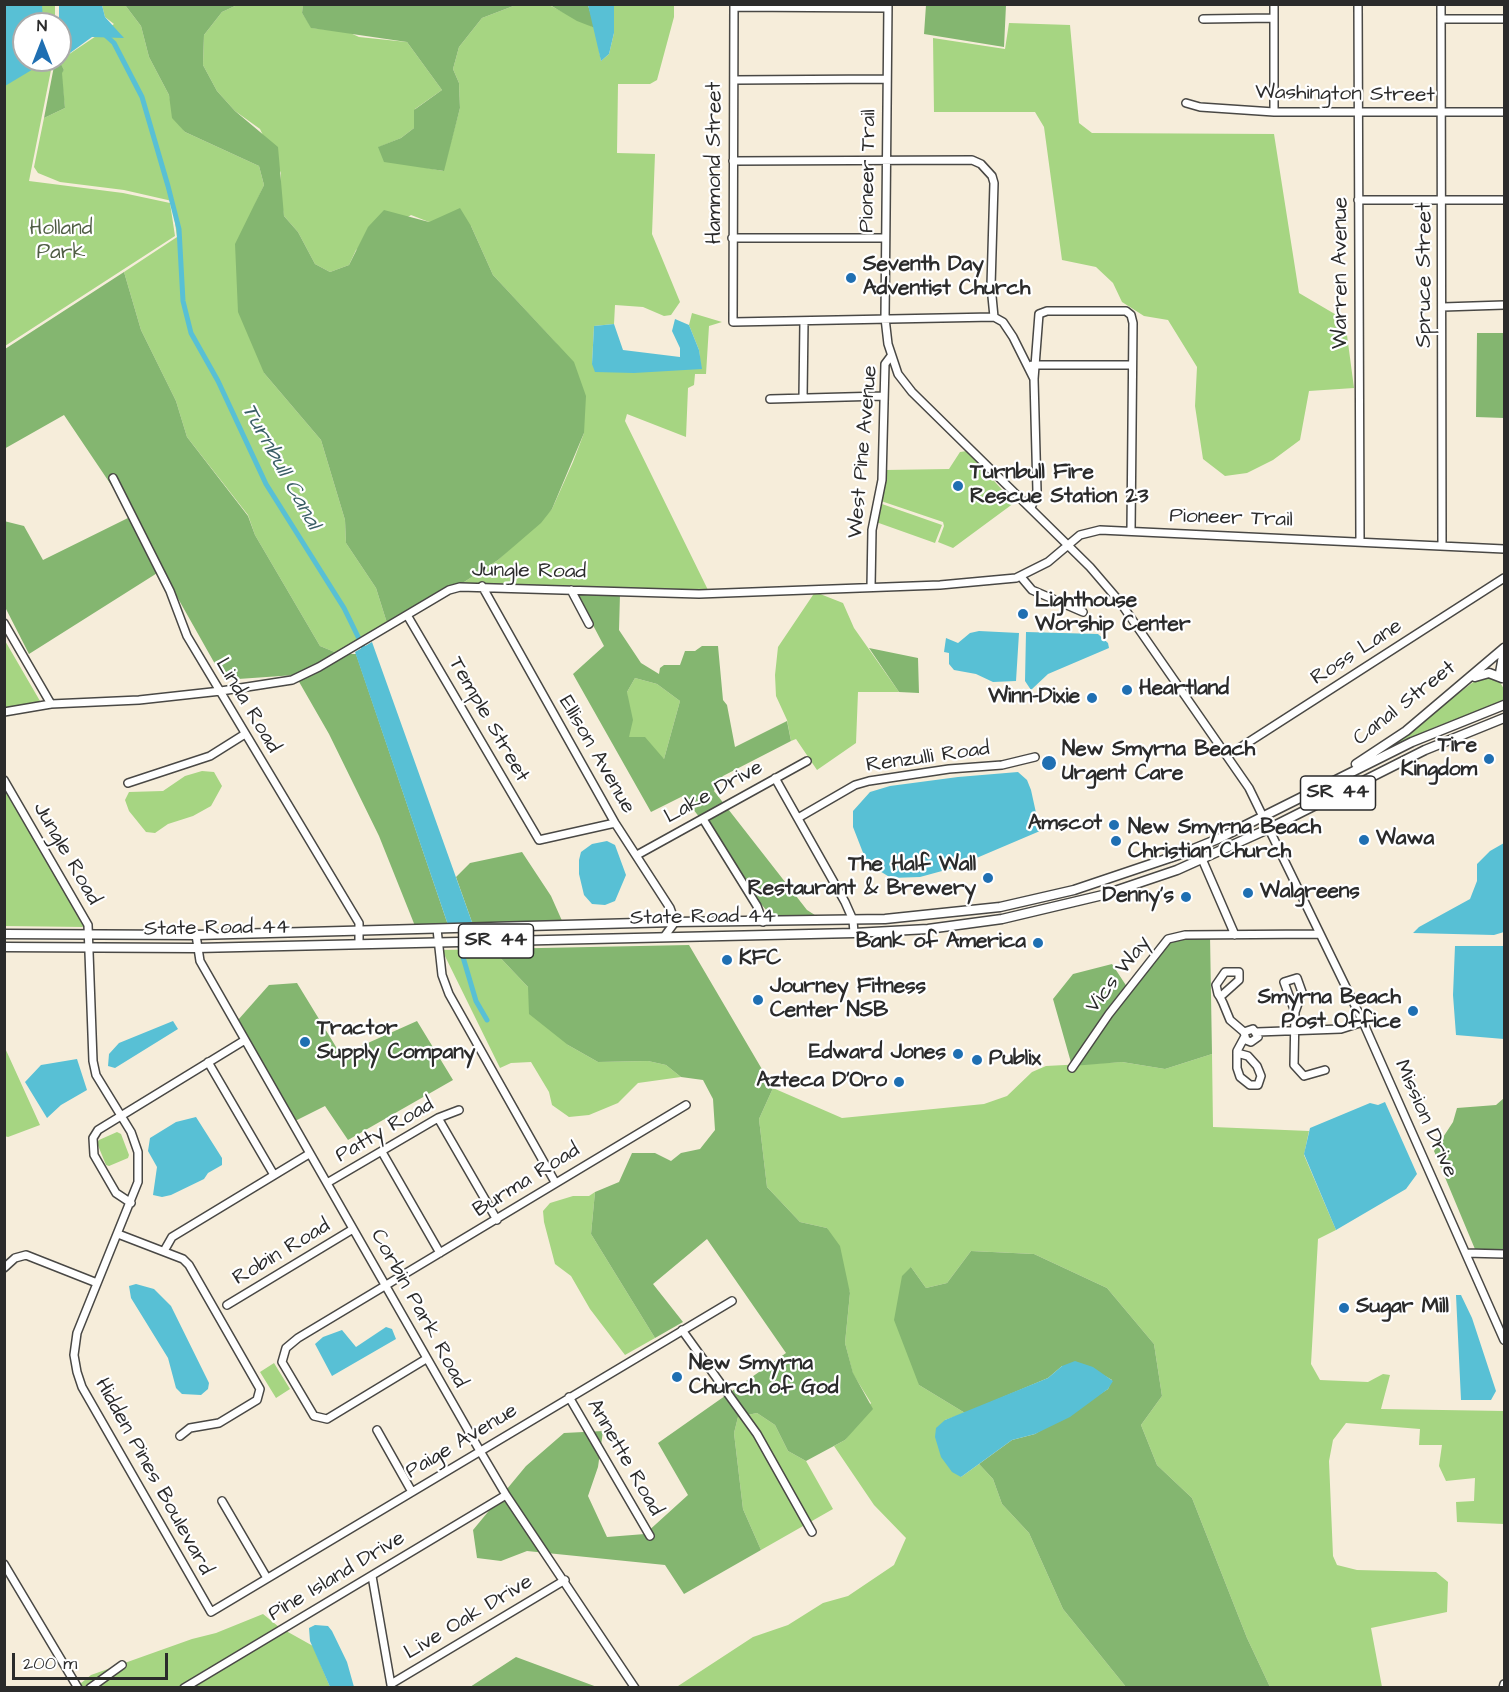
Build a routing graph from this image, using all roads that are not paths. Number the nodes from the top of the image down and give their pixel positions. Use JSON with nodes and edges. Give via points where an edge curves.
{"nodes":[{"id":1,"x":1274,"y":4,"type":"edge"},
{"id":2,"x":1358,"y":4,"type":"edge"},
{"id":3,"x":1441,"y":4,"type":"edge"},
{"id":4,"x":734,"y":6,"type":"edge"},
{"id":5,"x":888,"y":6,"type":"edge"},
{"id":6,"x":1274,"y":18,"type":"junction"},
{"id":7,"x":1203,"y":19,"type":"dead end"},
{"id":8,"x":1504,"y":19,"type":"edge"},
{"id":9,"x":1441,"y":20,"type":"junction"},
{"id":10,"x":887,"y":78,"type":"junction"},
{"id":11,"x":734,"y":80,"type":"junction"},
{"id":12,"x":1186,"y":103,"type":"dead end"},
{"id":13,"x":1274,"y":112,"type":"junction"},
{"id":14,"x":1359,"y":112,"type":"junction"},
{"id":15,"x":1504,"y":112,"type":"edge"},
{"id":16,"x":1441,"y":113,"type":"junction"},
{"id":17,"x":733,"y":160,"type":"junction"},
{"id":18,"x":885,"y":161,"type":"junction"},
{"id":19,"x":1358,"y":200,"type":"junction"},
{"id":20,"x":1443,"y":200,"type":"junction"},
{"id":21,"x":1504,"y":200,"type":"edge"},
{"id":22,"x":732,"y":238,"type":"junction"},
{"id":23,"x":884,"y":238,"type":"junction"},
{"id":24,"x":1504,"y":305,"type":"edge"},
{"id":25,"x":1443,"y":307,"type":"junction"},
{"id":26,"x":994,"y":317,"type":"junction"},
{"id":27,"x":885,"y":318,"type":"junction"},
{"id":28,"x":804,"y":321,"type":"junction"},
{"id":29,"x":891,"y":356,"type":"junction"},
{"id":30,"x":1027,"y":365,"type":"junction"},
{"id":31,"x":1036,"y":365,"type":"junction"},
{"id":32,"x":1132,"y":365,"type":"junction"},
{"id":33,"x":1034,"y":379,"type":"junction"},
{"id":34,"x":883,"y":396,"type":"junction"},
{"id":35,"x":803,"y":398,"type":"junction"},
{"id":36,"x":770,"y":399,"type":"dead end"},
{"id":37,"x":113,"y":478,"type":"dead end"},
{"id":38,"x":1031,"y":508,"type":"junction"},
{"id":39,"x":1131,"y":531,"type":"junction"},
{"id":40,"x":1360,"y":541,"type":"junction"},
{"id":41,"x":1067,"y":545,"type":"junction"},
{"id":42,"x":1442,"y":545,"type":"junction"},
{"id":43,"x":1504,"y":549,"type":"edge"},
{"id":44,"x":1021,"y":577,"type":"junction"},
{"id":45,"x":1504,"y":578,"type":"edge"},
{"id":46,"x":483,"y":586,"type":"junction"},
{"id":47,"x":871,"y":587,"type":"junction"},
{"id":48,"x":571,"y":590,"type":"junction"},
{"id":49,"x":1083,"y":612,"type":"dead end"},
{"id":50,"x":407,"y":615,"type":"junction"},
{"id":51,"x":4,"y":624,"type":"edge"},
{"id":52,"x":589,"y":624,"type":"dead end"},
{"id":53,"x":1504,"y":649,"type":"edge"},
{"id":54,"x":1491,"y":659,"type":"junction"},
{"id":55,"x":1502,"y":677,"type":"edge"},
{"id":56,"x":1462,"y":685,"type":"junction"},
{"id":57,"x":221,"y":692,"type":"junction"},
{"id":58,"x":51,"y":704,"type":"junction"},
{"id":59,"x":1504,"y":705,"type":"edge"},
{"id":60,"x":4,"y":712,"type":"edge"},
{"id":61,"x":1504,"y":718,"type":"edge"},
{"id":62,"x":245,"y":734,"type":"junction"},
{"id":63,"x":1227,"y":756,"type":"junction"},
{"id":64,"x":1035,"y":757,"type":"dead end"},
{"id":65,"x":1382,"y":757,"type":"junction"},
{"id":66,"x":807,"y":761,"type":"dead end"},
{"id":67,"x":1374,"y":776,"type":"junction"},
{"id":68,"x":775,"y":778,"type":"junction"},
{"id":69,"x":4,"y":780,"type":"edge"},
{"id":70,"x":128,"y":783,"type":"dead end"},
{"id":71,"x":1325,"y":785,"type":"junction"},
{"id":72,"x":1263,"y":817,"type":"junction"},
{"id":73,"x":798,"y":818,"type":"junction"},
{"id":74,"x":703,"y":819,"type":"junction"},
{"id":75,"x":615,"y":823,"type":"junction"},
{"id":76,"x":1268,"y":829,"type":"junction"},
{"id":77,"x":1188,"y":852,"type":"junction"},
{"id":78,"x":637,"y":855,"type":"junction"},
{"id":79,"x":1202,"y":860,"type":"junction"},
{"id":80,"x":1111,"y":879,"type":"junction"},
{"id":81,"x":1119,"y":890,"type":"junction"},
{"id":82,"x":1000,"y":907,"type":"junction"},
{"id":83,"x":1044,"y":911,"type":"junction"},
{"id":84,"x":1002,"y":919,"type":"junction"},
{"id":85,"x":854,"y":920,"type":"junction"},
{"id":86,"x":675,"y":921,"type":"junction"},
{"id":87,"x":763,"y":922,"type":"junction"},
{"id":88,"x":594,"y":926,"type":"junction"},
{"id":89,"x":437,"y":929,"type":"junction"},
{"id":90,"x":360,"y":931,"type":"junction"},
{"id":91,"x":854,"y":933,"type":"junction"},
{"id":92,"x":4,"y":934,"type":"edge"},
{"id":93,"x":1320,"y":934,"type":"junction"},
{"id":94,"x":90,"y":935,"type":"junction"},
{"id":95,"x":196,"y":935,"type":"junction"},
{"id":96,"x":1235,"y":935,"type":"junction"},
{"id":97,"x":664,"y":937,"type":"junction"},
{"id":98,"x":596,"y":939,"type":"junction"},
{"id":99,"x":440,"y":942,"type":"junction"},
{"id":100,"x":359,"y":944,"type":"junction"},
{"id":101,"x":4,"y":947,"type":"edge"},
{"id":102,"x":90,"y":948,"type":"junction"},
{"id":103,"x":196,"y":948,"type":"junction"},
{"id":104,"x":1220,"y":997,"type":"dead end"},
{"id":105,"x":1295,"y":1012,"type":"dead end"},
{"id":106,"x":1363,"y":1022,"type":"junction"},
{"id":107,"x":1295,"y":1030,"type":"junction"},
{"id":108,"x":1257,"y":1032,"type":"junction"},
{"id":109,"x":1245,"y":1035,"type":"junction"},
{"id":110,"x":244,"y":1040,"type":"junction"},
{"id":111,"x":1237,"y":1053,"type":"junction"},
{"id":112,"x":208,"y":1062,"type":"junction"},
{"id":113,"x":1072,"y":1068,"type":"dead end"},
{"id":114,"x":1325,"y":1070,"type":"dead end"},
{"id":115,"x":686,"y":1105,"type":"dead end"},
{"id":116,"x":459,"y":1110,"type":"dead end"},
{"id":117,"x":120,"y":1115,"type":"junction"},
{"id":118,"x":438,"y":1118,"type":"junction"},
{"id":119,"x":382,"y":1152,"type":"junction"},
{"id":120,"x":309,"y":1154,"type":"junction"},
{"id":121,"x":274,"y":1175,"type":"junction"},
{"id":122,"x":555,"y":1182,"type":"junction"},
{"id":123,"x":327,"y":1183,"type":"junction"},
{"id":124,"x":131,"y":1203,"type":"junction"},
{"id":125,"x":496,"y":1220,"type":"junction"},
{"id":126,"x":354,"y":1229,"type":"junction"},
{"id":127,"x":118,"y":1234,"type":"junction"},
{"id":128,"x":164,"y":1251,"type":"junction"},
{"id":129,"x":440,"y":1253,"type":"junction"},
{"id":130,"x":1466,"y":1253,"type":"junction"},
{"id":131,"x":1504,"y":1254,"type":"edge"},
{"id":132,"x":4,"y":1268,"type":"edge"},
{"id":133,"x":97,"y":1283,"type":"junction"},
{"id":134,"x":385,"y":1285,"type":"junction"},
{"id":135,"x":732,"y":1301,"type":"dead end"},
{"id":136,"x":227,"y":1305,"type":"dead end"},
{"id":137,"x":682,"y":1330,"type":"junction"},
{"id":138,"x":1504,"y":1340,"type":"edge"},
{"id":139,"x":426,"y":1359,"type":"junction"},
{"id":140,"x":569,"y":1397,"type":"junction"},
{"id":141,"x":377,"y":1430,"type":"dead end"},
{"id":142,"x":180,"y":1436,"type":"dead end"},
{"id":143,"x":480,"y":1451,"type":"junction"},
{"id":144,"x":412,"y":1492,"type":"junction"},
{"id":145,"x":506,"y":1495,"type":"junction"},
{"id":146,"x":222,"y":1501,"type":"dead end"},
{"id":147,"x":812,"y":1532,"type":"dead end"},
{"id":148,"x":650,"y":1536,"type":"dead end"},
{"id":149,"x":4,"y":1564,"type":"edge"},
{"id":150,"x":372,"y":1576,"type":"junction"},
{"id":151,"x":267,"y":1578,"type":"junction"},
{"id":152,"x":565,"y":1580,"type":"junction"},
{"id":153,"x":210,"y":1612,"type":"joint"},
{"id":154,"x":122,"y":1665,"type":"dead end"},
{"id":155,"x":391,"y":1686,"type":"edge"},
{"id":156,"x":78,"y":1688,"type":"edge"},
{"id":157,"x":90,"y":1688,"type":"edge"},
{"id":158,"x":184,"y":1688,"type":"edge"},
{"id":159,"x":635,"y":1688,"type":"edge"}],
"edges":[{"from":1,"to":6,"type":"street"},
{"from":2,"to":14,"type":"street","name":"Warren Avenue"},
{"from":3,"to":9,"type":"street","name":"Spruce Street"},
{"from":4,"to":5,"type":"street"},
{"from":4,"to":11,"type":"street","name":"Hammond Street"},
{"from":5,"to":10,"type":"street","name":"Pioneer Trail"},
{"from":6,"to":7,"type":"street"},
{"from":6,"to":13,"type":"street"},
{"from":8,"to":9,"type":"street"},
{"from":9,"to":16,"type":"street","name":"Spruce Street"},
{"from":10,"to":11,"type":"street"},
{"from":10,"to":18,"type":"street","name":"Pioneer Trail"},
{"from":11,"to":17,"type":"street","name":"Hammond Street"},
{"from":12,"to":13,"type":"street","name":"Washington Street"},
{"from":13,"to":14,"type":"street","name":"Washington Street"},
{"from":14,"to":16,"type":"street","name":"Washington Street"},
{"from":14,"to":19,"type":"street","name":"Warren Avenue"},
{"from":15,"to":16,"type":"street","name":"Washington Street"},
{"from":16,"to":20,"type":"street","name":"Spruce Street"},
{"from":17,"to":18,"type":"street"},
{"from":17,"to":22,"type":"street","name":"Hammond Street"},
{"from":18,"to":23,"type":"street","name":"Pioneer Trail"},
{"from":18,"to":26,"type":"street","via":[[972,160],[986,167],[994,183]]},
{"from":19,"to":20,"type":"street"},
{"from":19,"to":40,"type":"street","name":"Warren Avenue"},
{"from":20,"to":21,"type":"street"},
{"from":20,"to":25,"type":"street","name":"Spruce Street"},
{"from":22,"to":23,"type":"street"},
{"from":22,"to":28,"type":"street","name":"Hammond Street","via":[[732,322]]},
{"from":23,"to":27,"type":"street","name":"Pioneer Trail"},
{"from":24,"to":25,"type":"street"},
{"from":25,"to":42,"type":"street","name":"Spruce Street"},
{"from":26,"to":27,"type":"street"},
{"from":26,"to":30,"type":"street","via":[[1004,322]]},
{"from":27,"to":28,"type":"street"},
{"from":27,"to":29,"type":"street","name":"Pioneer Trail"},
{"from":28,"to":35,"type":"street"},
{"from":29,"to":34,"type":"street","name":"West Pine Avenue","via":[[885,364]]},
{"from":29,"to":38,"type":"street","name":"Pioneer Trail","via":[[898,374],[912,392]]},
{"from":30,"to":31,"type":"street"},
{"from":30,"to":33,"type":"street"},
{"from":31,"to":32,"type":"street"},
{"from":31,"to":32,"type":"street","via":[[1039,314],[1126,311],[1131,315]]},
{"from":31,"to":33,"type":"street"},
{"from":32,"to":39,"type":"street"},
{"from":33,"to":38,"type":"street","via":[[1037,491]]},
{"from":34,"to":35,"type":"street"},
{"from":34,"to":47,"type":"street","name":"West Pine Avenue","via":[[882,480],[872,530]]},
{"from":35,"to":36,"type":"street"},
{"from":37,"to":57,"type":"street","name":"Linda Road","via":[[170,591],[187,636]]},
{"from":38,"to":41,"type":"street","name":"Pioneer Trail"},
{"from":39,"to":40,"type":"street","name":"Pioneer Trail"},
{"from":39,"to":41,"type":"street","name":"Pioneer Trail","via":[[1089,531]]},
{"from":40,"to":42,"type":"street","name":"Pioneer Trail"},
{"from":41,"to":44,"type":"street","name":"Jungle Road"},
{"from":41,"to":63,"type":"street","name":"Mission Drive","via":[[1119,602]]},
{"from":42,"to":43,"type":"street","name":"Pioneer Trail"},
{"from":44,"to":47,"type":"street","name":"Jungle Road"},
{"from":44,"to":49,"type":"street","via":[[1032,590]]},
{"from":45,"to":63,"type":"street","name":"Ross Lane"},
{"from":46,"to":48,"type":"street","name":"Jungle Road"},
{"from":46,"to":50,"type":"street","name":"Jungle Road","via":[[449,590]]},
{"from":46,"to":75,"type":"street","name":"Ellison Avenue"},
{"from":47,"to":48,"type":"street","name":"Jungle Road","via":[[699,594]]},
{"from":48,"to":52,"type":"street"},
{"from":50,"to":57,"type":"street","name":"Jungle Road","via":[[292,680]]},
{"from":50,"to":75,"type":"street","name":"Temple Street","via":[[541,841]]},
{"from":51,"to":58,"type":"street"},
{"from":53,"to":54,"type":"main road","name":"Canal Street"},
{"from":53,"to":55,"type":"main road"},
{"from":54,"to":55,"type":"main road"},
{"from":54,"to":56,"type":"main road","name":"Canal Street"},
{"from":55,"to":56,"type":"main road","via":[[1482,673]]},
{"from":56,"to":71,"type":"main road","name":"Canal Street","via":[[1406,731]]},
{"from":57,"to":58,"type":"street","name":"Jungle Road"},
{"from":57,"to":62,"type":"street","name":"Linda Road"},
{"from":58,"to":60,"type":"street","name":"Jungle Road"},
{"from":59,"to":65,"type":"main road","number":"SR 44"},
{"from":61,"to":67,"type":"main road","name":"State Road 44","number":"SR 44"},
{"from":62,"to":70,"type":"street","via":[[210,756]]},
{"from":62,"to":90,"type":"street","name":"Linda Road","via":[[355,915]]},
{"from":63,"to":72,"type":"street","name":"Mission Drive"},
{"from":64,"to":73,"type":"street","name":"Renzulli Road","via":[[1002,765],[869,781]]},
{"from":65,"to":67,"type":"main road"},
{"from":65,"to":71,"type":"main road","number":"SR 44"},
{"from":66,"to":68,"type":"street","name":"Lake Drive"},
{"from":67,"to":76,"type":"main road","name":"State Road 44","number":"SR 44"},
{"from":68,"to":73,"type":"street"},
{"from":68,"to":74,"type":"street","name":"Lake Drive"},
{"from":69,"to":94,"type":"street","name":"Jungle Road","via":[[84,917]]},
{"from":71,"to":72,"type":"main road","name":"State Road 44","number":"SR 44"},
{"from":72,"to":76,"type":"street","name":"Mission Drive"},
{"from":72,"to":77,"type":"main road","name":"State Road 44","number":"SR 44"},
{"from":73,"to":85,"type":"street"},
{"from":74,"to":78,"type":"street","name":"Lake Drive"},
{"from":74,"to":87,"type":"street"},
{"from":75,"to":78,"type":"street","name":"Ellison Avenue"},
{"from":76,"to":79,"type":"main road","name":"State Road 44","number":"SR 44"},
{"from":76,"to":93,"type":"street","name":"Mission Drive"},
{"from":77,"to":80,"type":"main road","name":"State Road 44","number":"SR 44"},
{"from":77,"to":81,"type":"main road","via":[[1173,862],[1121,881]]},
{"from":78,"to":86,"type":"street","name":"Ellison Avenue"},
{"from":79,"to":81,"type":"main road","name":"State Road 44","number":"SR 44"},
{"from":79,"to":96,"type":"street"},
{"from":80,"to":82,"type":"main road","name":"State Road 44","number":"SR 44"},
{"from":80,"to":83,"type":"main road","via":[[1109,888],[1059,902]]},
{"from":81,"to":83,"type":"main road","name":"State Road 44","number":"SR 44"},
{"from":82,"to":84,"type":"street"},
{"from":82,"to":85,"type":"main road","name":"State Road 44","number":"SR 44"},
{"from":83,"to":84,"type":"main road","name":"State Road 44","number":"SR 44"},
{"from":84,"to":91,"type":"main road","name":"State Road 44","number":"SR 44"},
{"from":85,"to":87,"type":"main road","name":"State Road 44","number":"SR 44"},
{"from":85,"to":91,"type":"street"},
{"from":86,"to":87,"type":"main road","name":"State Road 44","number":"SR 44"},
{"from":86,"to":88,"type":"main road","name":"State Road 44","number":"SR 44"},
{"from":86,"to":97,"type":"street"},
{"from":88,"to":89,"type":"main road","name":"State Road 44","number":"SR 44"},
{"from":88,"to":98,"type":"main road"},
{"from":89,"to":90,"type":"main road","name":"State Road 44","number":"SR 44"},
{"from":89,"to":99,"type":"street"},
{"from":90,"to":95,"type":"main road","name":"State Road 44","number":"SR 44"},
{"from":90,"to":100,"type":"street","name":"Linda Road"},
{"from":91,"to":97,"type":"main road","name":"State Road 44","number":"SR 44"},
{"from":92,"to":94,"type":"main road","name":"State Road 44","number":"SR 44"},
{"from":93,"to":96,"type":"street","name":"Vics Way"},
{"from":93,"to":106,"type":"street","name":"Mission Drive"},
{"from":94,"to":95,"type":"main road","name":"State Road 44","number":"SR 44"},
{"from":94,"to":102,"type":"street","name":"Jungle Road"},
{"from":95,"to":103,"type":"street","name":"Corbin Park Road"},
{"from":96,"to":113,"type":"street","name":"Vics Way","via":[[1168,939]]},
{"from":97,"to":98,"type":"main road","name":"State Road 44","number":"SR 44"},
{"from":98,"to":99,"type":"main road","name":"State Road 44","number":"SR 44"},
{"from":99,"to":100,"type":"main road","name":"State Road 44","number":"SR 44"},
{"from":99,"to":122,"type":"street","via":[[442,975],[449,994]]},
{"from":100,"to":103,"type":"main road","name":"State Road 44","number":"SR 44"},
{"from":101,"to":102,"type":"main road","name":"State Road 44","number":"SR 44"},
{"from":102,"to":103,"type":"main road","name":"State Road 44","number":"SR 44"},
{"from":102,"to":117,"type":"street","name":"Hidden Pines Boulevard","via":[[93,1061],[96,1075]]},
{"from":103,"to":110,"type":"street","name":"Corbin Park Road"},
{"from":104,"to":109,"type":"street","via":[[1230,1020]]},
{"from":105,"to":107,"type":"street"},
{"from":106,"to":107,"type":"street","via":[[1341,1029]]},
{"from":106,"to":130,"type":"street","name":"Mission Drive"},
{"from":107,"to":108,"type":"street"},
{"from":107,"to":114,"type":"street","via":[[1297,1069],[1308,1077]]},
{"from":108,"to":109,"type":"street","via":[[1251,1028]]},
{"from":108,"to":109,"type":"street","via":[[1254,1042]]},
{"from":109,"to":111,"type":"street"},
{"from":110,"to":112,"type":"street"},
{"from":110,"to":120,"type":"street","name":"Corbin Park Road"},
{"from":111,"to":111,"type":"street","via":[[1240,1077],[1250,1085],[1258,1085],[1261,1076],[1257,1066],[1248,1056]]},
{"from":112,"to":117,"type":"street"},
{"from":112,"to":121,"type":"street"},
{"from":115,"to":122,"type":"street","name":"Burma Road"},
{"from":116,"to":118,"type":"street","name":"Patty Road"},
{"from":117,"to":124,"type":"street","name":"Hidden Pines Boulevard","via":[[138,1152],[140,1171]]},
{"from":117,"to":124,"type":"street","via":[[98,1130],[92,1148],[116,1193]]},
{"from":118,"to":119,"type":"street","name":"Patty Road"},
{"from":118,"to":125,"type":"street"},
{"from":119,"to":123,"type":"street","name":"Patty Road"},
{"from":119,"to":129,"type":"street"},
{"from":120,"to":121,"type":"street"},
{"from":120,"to":123,"type":"street","name":"Corbin Park Road"},
{"from":121,"to":128,"type":"street","via":[[172,1237]]},
{"from":122,"to":125,"type":"street","name":"Burma Road"},
{"from":123,"to":126,"type":"street","name":"Corbin Park Road"},
{"from":124,"to":127,"type":"street","name":"Hidden Pines Boulevard"},
{"from":125,"to":129,"type":"street","name":"Burma Road"},
{"from":126,"to":134,"type":"street","name":"Corbin Park Road"},
{"from":126,"to":136,"type":"street","name":"Robin Road"},
{"from":127,"to":128,"type":"street"},
{"from":127,"to":133,"type":"street","name":"Hidden Pines Boulevard"},
{"from":128,"to":142,"type":"street","via":[[189,1265],[260,1393],[257,1400],[219,1423],[190,1428]]},
{"from":129,"to":134,"type":"street","name":"Burma Road"},
{"from":130,"to":131,"type":"street"},
{"from":130,"to":138,"type":"street","name":"Mission Drive"},
{"from":132,"to":133,"type":"street","via":[[15,1258],[26,1255]]},
{"from":133,"to":153,"type":"street","name":"Hidden Pines Boulevard","via":[[77,1333],[76,1372]]},
{"from":134,"to":139,"type":"street","name":"Corbin Park Road"},
{"from":134,"to":139,"type":"street","name":"Burma Road","via":[[298,1338],[286,1348],[282,1362],[314,1416],[327,1419]]},
{"from":135,"to":137,"type":"street","name":"Paige Avenue"},
{"from":137,"to":140,"type":"street","name":"Paige Avenue"},
{"from":137,"to":147,"type":"street","via":[[757,1434]]},
{"from":139,"to":143,"type":"street","name":"Corbin Park Road"},
{"from":140,"to":143,"type":"street","name":"Paige Avenue"},
{"from":140,"to":148,"type":"street","name":"Annette Road"},
{"from":141,"to":144,"type":"street"},
{"from":143,"to":144,"type":"street","name":"Paige Avenue"},
{"from":143,"to":145,"type":"street","name":"Corbin Park Road"},
{"from":144,"to":151,"type":"street","name":"Paige Avenue"},
{"from":145,"to":150,"type":"street","name":"Pine Island Drive"},
{"from":145,"to":152,"type":"street","name":"Corbin Park Road"},
{"from":146,"to":151,"type":"street"},
{"from":149,"to":156,"type":"street"},
{"from":150,"to":155,"type":"street"},
{"from":150,"to":158,"type":"street","name":"Pine Island Drive"},
{"from":151,"to":153,"type":"street","name":"Paige Avenue"},
{"from":152,"to":155,"type":"street","name":"Live Oak Drive"},
{"from":152,"to":159,"type":"street","name":"Corbin Park Road"},
{"from":154,"to":157,"type":"street"}]}
